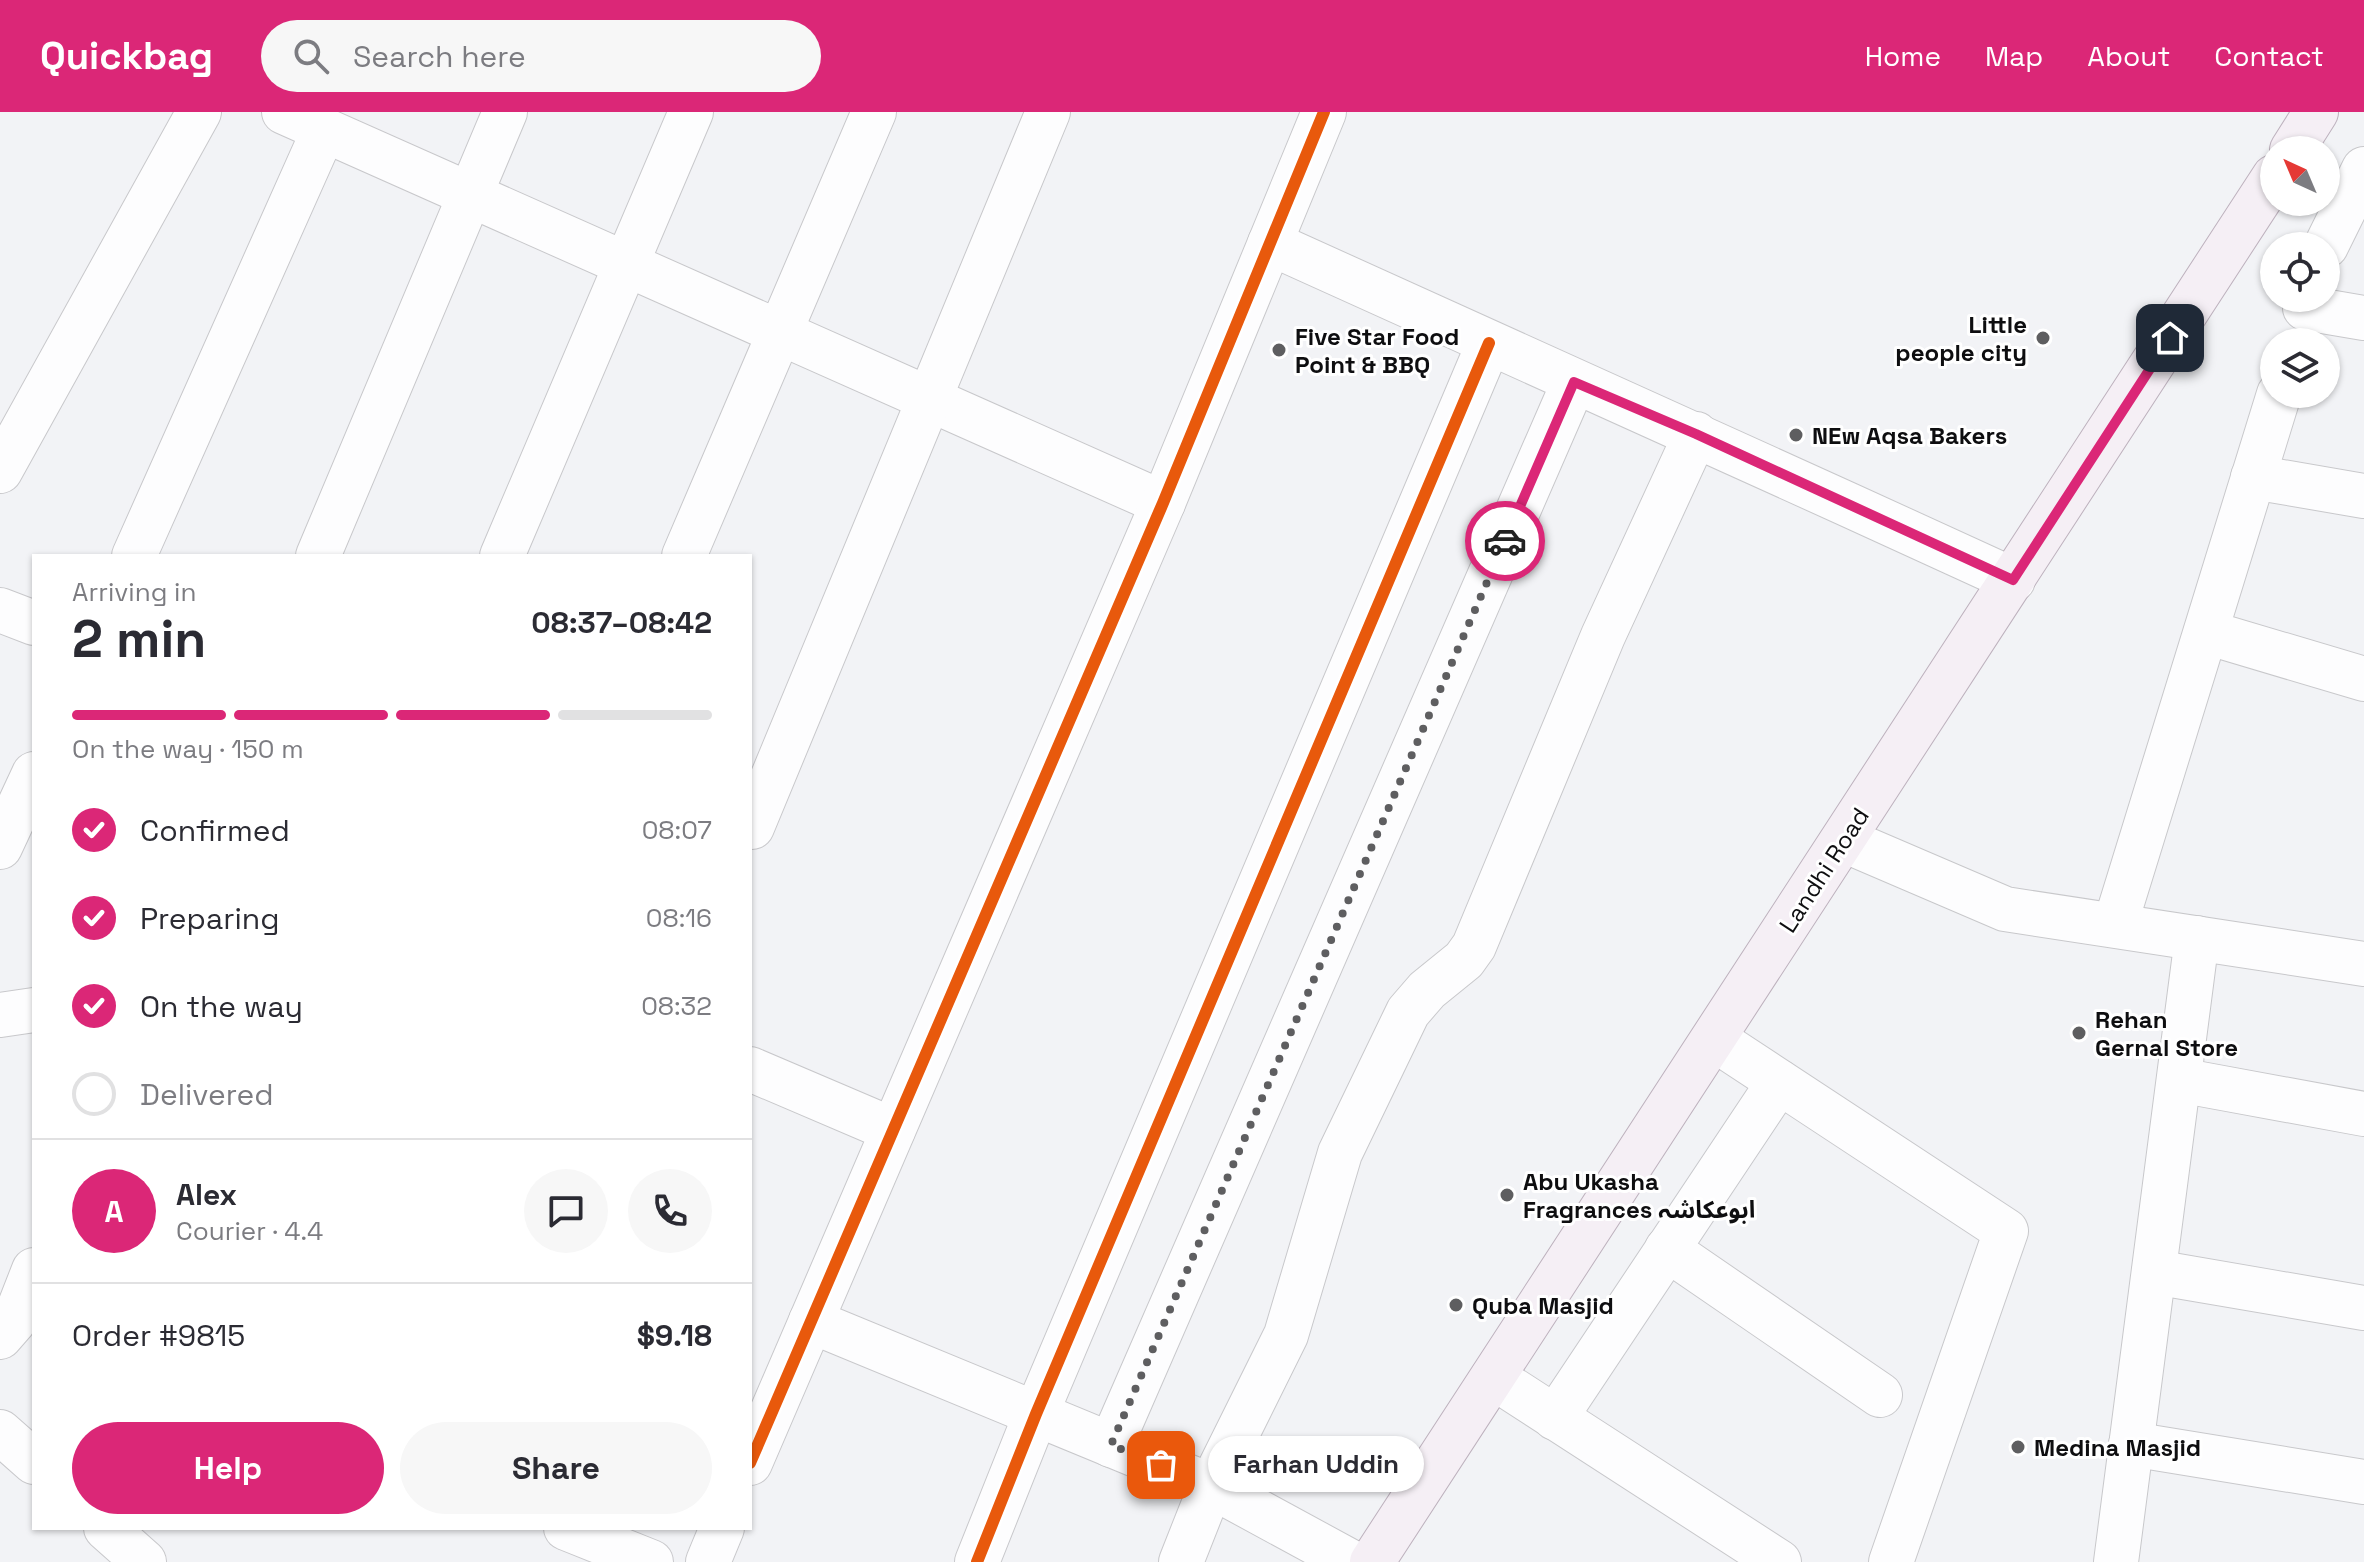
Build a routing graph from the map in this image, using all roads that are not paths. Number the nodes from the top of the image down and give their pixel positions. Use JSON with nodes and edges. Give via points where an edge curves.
{"nodes":[{"id":1,"x":199,"y":112,"type":"edge"},
{"id":2,"x":284,"y":112,"type":"edge"},
{"id":3,"x":505,"y":112,"type":"edge"},
{"id":4,"x":691,"y":112,"type":"edge"},
{"id":5,"x":874,"y":112,"type":"edge"},
{"id":6,"x":1048,"y":112,"type":"edge"},
{"id":7,"x":1324,"y":112,"type":"edge"},
{"id":8,"x":2316,"y":112,"type":"edge"},
{"id":9,"x":324,"y":130,"type":"junction"},
{"id":10,"x":2301,"y":136,"type":"edge"},
{"id":11,"x":2364,"y":169,"type":"edge"},
{"id":12,"x":470,"y":195,"type":"junction"},
{"id":13,"x":2260,"y":199,"type":"edge"},
{"id":14,"x":2333,"y":232,"type":"edge"},
{"id":15,"x":1270,"y":243,"type":"junction"},
{"id":16,"x":627,"y":265,"type":"junction"},
{"id":17,"x":2303,"y":316,"type":"edge"},
{"id":18,"x":2364,"y":318,"type":"edge"},
{"id":19,"x":781,"y":333,"type":"junction"},
{"id":20,"x":1489,"y":343,"type":"junction"},
{"id":21,"x":1574,"y":382,"type":"junction"},
{"id":22,"x":928,"y":399,"type":"junction"},
{"id":23,"x":2275,"y":408,"type":"edge"},
{"id":24,"x":1696,"y":434,"type":"junction"},
{"id":25,"x":0,"y":471,"type":"edge"},
{"id":26,"x":2253,"y":477,"type":"junction"},
{"id":27,"x":2364,"y":496,"type":"edge"},
{"id":28,"x":1163,"y":503,"type":"junction"},
{"id":29,"x":135,"y":554,"type":"edge"},
{"id":30,"x":319,"y":554,"type":"edge"},
{"id":31,"x":503,"y":554,"type":"edge"},
{"id":32,"x":685,"y":554,"type":"edge"},
{"id":33,"x":2013,"y":580,"type":"junction"},
{"id":34,"x":0,"y":610,"type":"edge"},
{"id":35,"x":32,"y":622,"type":"edge"},
{"id":36,"x":2206,"y":632,"type":"junction"},
{"id":37,"x":2364,"y":679,"type":"edge"},
{"id":38,"x":32,"y":778,"type":"edge"},
{"id":39,"x":752,"y":827,"type":"edge"},
{"id":40,"x":1844,"y":840,"type":"junction"},
{"id":41,"x":0,"y":847,"type":"edge"},
{"id":42,"x":2115,"y":925,"type":"junction"},
{"id":43,"x":2197,"y":938,"type":"junction"},
{"id":44,"x":2364,"y":964,"type":"edge"},
{"id":45,"x":32,"y":1010,"type":"edge"},
{"id":46,"x":0,"y":1015,"type":"edge"},
{"id":47,"x":1714,"y":1039,"type":"junction"},
{"id":48,"x":752,"y":1070,"type":"edge"},
{"id":49,"x":2179,"y":1080,"type":"junction"},
{"id":50,"x":1779,"y":1082,"type":"junction"},
{"id":51,"x":2364,"y":1114,"type":"edge"},
{"id":52,"x":893,"y":1130,"type":"junction"},
{"id":53,"x":1667,"y":1249,"type":"junction"},
{"id":54,"x":2154,"y":1272,"type":"junction"},
{"id":55,"x":32,"y":1275,"type":"edge"},
{"id":56,"x":2364,"y":1308,"type":"edge"},
{"id":57,"x":811,"y":1321,"type":"junction"},
{"id":58,"x":0,"y":1337,"type":"edge"},
{"id":59,"x":1493,"y":1377,"type":"junction"},
{"id":60,"x":1880,"y":1395,"type":"dead end"},
{"id":61,"x":1036,"y":1414,"type":"junction"},
{"id":62,"x":1555,"y":1418,"type":"junction"},
{"id":63,"x":0,"y":1432,"type":"edge"},
{"id":64,"x":2131,"y":1444,"type":"junction"},
{"id":65,"x":1111,"y":1445,"type":"junction"},
{"id":66,"x":752,"y":1458,"type":"edge"},
{"id":67,"x":32,"y":1460,"type":"edge"},
{"id":68,"x":2364,"y":1482,"type":"edge"},
{"id":69,"x":1211,"y":1486,"type":"junction"},
{"id":70,"x":108,"y":1530,"type":"edge"},
{"id":71,"x":571,"y":1530,"type":"edge"},
{"id":72,"x":721,"y":1530,"type":"edge"},
{"id":73,"x":1374,"y":1559,"type":"edge"},
{"id":74,"x":144,"y":1562,"type":"edge"},
{"id":75,"x":651,"y":1562,"type":"edge"},
{"id":76,"x":708,"y":1562,"type":"edge"},
{"id":77,"x":977,"y":1562,"type":"edge"},
{"id":78,"x":1181,"y":1562,"type":"edge"},
{"id":79,"x":1779,"y":1562,"type":"edge"},
{"id":80,"x":1891,"y":1562,"type":"edge"},
{"id":81,"x":2116,"y":1562,"type":"edge"}],
"edges":[{"from":1,"to":25,"type":"street"},
{"from":2,"to":9,"type":"street"},
{"from":3,"to":12,"type":"street"},
{"from":4,"to":16,"type":"street"},
{"from":5,"to":19,"type":"street"},
{"from":6,"to":22,"type":"street"},
{"from":7,"to":15,"type":"street"},
{"from":8,"to":10,"type":"main road"},
{"from":9,"to":12,"type":"street"},
{"from":9,"to":29,"type":"street"},
{"from":11,"to":14,"type":"street"},
{"from":12,"to":16,"type":"street"},
{"from":12,"to":30,"type":"street"},
{"from":13,"to":33,"type":"main road","name":"Landhi Road"},
{"from":15,"to":20,"type":"street"},
{"from":15,"to":28,"type":"street"},
{"from":16,"to":19,"type":"street"},
{"from":16,"to":31,"type":"street"},
{"from":17,"to":18,"type":"street"},
{"from":19,"to":22,"type":"street"},
{"from":19,"to":32,"type":"street"},
{"from":20,"to":21,"type":"street"},
{"from":20,"to":61,"type":"street"},
{"from":21,"to":24,"type":"street"},
{"from":21,"to":65,"type":"street"},
{"from":22,"to":28,"type":"street"},
{"from":22,"to":39,"type":"street"},
{"from":23,"to":26,"type":"street"},
{"from":24,"to":33,"type":"street"},
{"from":24,"to":69,"type":"street","via":[[1603,636],[1474,946],[1408,1012],[1340,1153],[1286,1335]]},
{"from":26,"to":27,"type":"street"},
{"from":26,"to":36,"type":"street"},
{"from":28,"to":52,"type":"street"},
{"from":33,"to":40,"type":"main road","name":"Landhi Road"},
{"from":34,"to":35,"type":"street"},
{"from":36,"to":37,"type":"street"},
{"from":36,"to":42,"type":"street"},
{"from":38,"to":41,"type":"street"},
{"from":40,"to":42,"type":"street","via":[[2005,909]]},
{"from":40,"to":47,"type":"main road","name":"Landhi Road"},
{"from":42,"to":43,"type":"street"},
{"from":43,"to":44,"type":"street"},
{"from":43,"to":49,"type":"street"},
{"from":45,"to":46,"type":"street"},
{"from":47,"to":50,"type":"street"},
{"from":47,"to":59,"type":"main road","name":"Landhi Road"},
{"from":48,"to":52,"type":"street"},
{"from":49,"to":51,"type":"street"},
{"from":49,"to":54,"type":"street"},
{"from":50,"to":53,"type":"street"},
{"from":50,"to":80,"type":"street","via":[[2006,1231]]},
{"from":52,"to":57,"type":"street"},
{"from":53,"to":60,"type":"street"},
{"from":53,"to":62,"type":"street"},
{"from":54,"to":56,"type":"street"},
{"from":54,"to":64,"type":"street"},
{"from":55,"to":58,"type":"street","via":[[14,1321]]},
{"from":57,"to":61,"type":"street"},
{"from":57,"to":66,"type":"street"},
{"from":59,"to":62,"type":"street"},
{"from":59,"to":73,"type":"main road","name":"Landhi Road"},
{"from":61,"to":65,"type":"street"},
{"from":61,"to":77,"type":"street"},
{"from":62,"to":79,"type":"street"},
{"from":63,"to":67,"type":"street"},
{"from":64,"to":68,"type":"street"},
{"from":64,"to":81,"type":"street"},
{"from":65,"to":69,"type":"street"},
{"from":69,"to":73,"type":"street"},
{"from":69,"to":78,"type":"street"},
{"from":70,"to":74,"type":"street"},
{"from":71,"to":75,"type":"street"},
{"from":72,"to":76,"type":"street"}]}
